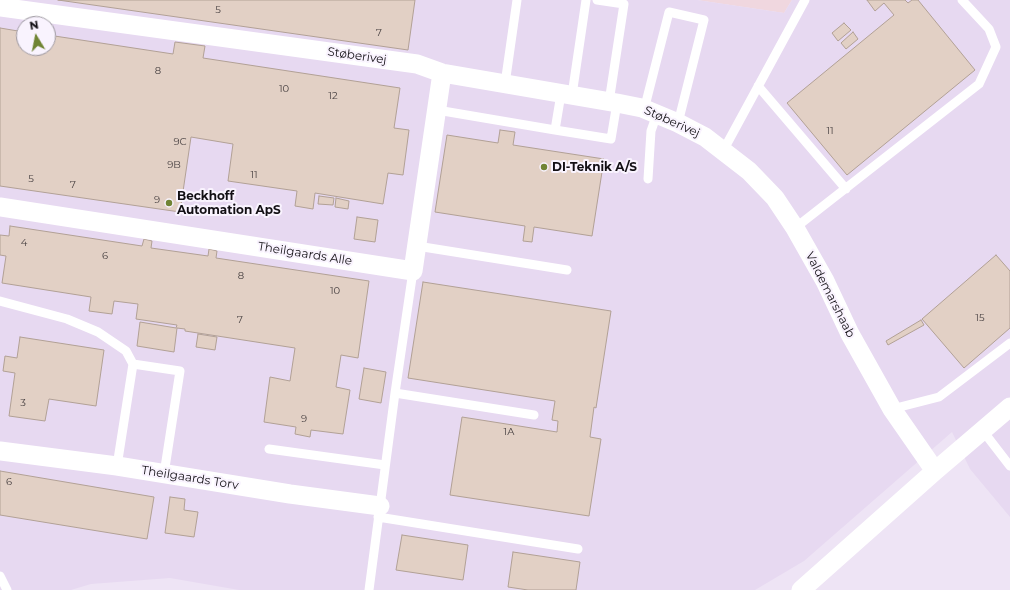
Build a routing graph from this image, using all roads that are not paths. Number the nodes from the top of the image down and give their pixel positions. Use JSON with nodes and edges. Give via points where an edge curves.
{"nodes":[{"id":1,"x":517,"y":0,"type":"edge"},
{"id":2,"x":586,"y":0,"type":"edge"},
{"id":3,"x":597,"y":0,"type":"edge"},
{"id":4,"x":805,"y":0,"type":"edge"},
{"id":5,"x":962,"y":0,"type":"edge"},
{"id":6,"x":0,"y":7,"type":"edge"},
{"id":7,"x":442,"y":73,"type":"junction"},
{"id":8,"x":505,"y":84,"type":"junction"},
{"id":9,"x":758,"y":86,"type":"junction"},
{"id":10,"x":566,"y":94,"type":"junction"},
{"id":11,"x":613,"y":103,"type":"junction"},
{"id":12,"x":437,"y":110,"type":"junction"},
{"id":13,"x":651,"y":112,"type":"junction"},
{"id":14,"x":678,"y":123,"type":"junction"},
{"id":15,"x":555,"y":130,"type":"junction"},
{"id":16,"x":705,"y":137,"type":"joint"},
{"id":17,"x":723,"y":151,"type":"junction"},
{"id":18,"x":648,"y":179,"type":"dead end"},
{"id":19,"x":846,"y":188,"type":"junction"},
{"id":20,"x":0,"y":206,"type":"edge"},
{"id":21,"x":795,"y":228,"type":"junction"},
{"id":22,"x":417,"y":246,"type":"junction"},
{"id":23,"x":567,"y":270,"type":"dead end"},
{"id":24,"x":413,"y":271,"type":"junction"},
{"id":25,"x":0,"y":301,"type":"edge"},
{"id":26,"x":1010,"y":343,"type":"edge"},
{"id":27,"x":133,"y":364,"type":"junction"},
{"id":28,"x":395,"y":393,"type":"junction"},
{"id":29,"x":1010,"y":407,"type":"edge"},
{"id":30,"x":892,"y":409,"type":"junction"},
{"id":31,"x":534,"y":415,"type":"dead end"},
{"id":32,"x":983,"y":431,"type":"junction"},
{"id":33,"x":269,"y":449,"type":"dead end"},
{"id":34,"x":0,"y":451,"type":"edge"},
{"id":35,"x":386,"y":465,"type":"junction"},
{"id":36,"x":117,"y":466,"type":"junction"},
{"id":37,"x":1010,"y":466,"type":"edge"},
{"id":38,"x":935,"y":471,"type":"junction"},
{"id":39,"x":164,"y":474,"type":"junction"},
{"id":40,"x":379,"y":511,"type":"junction"},
{"id":41,"x":578,"y":549,"type":"dead end"},
{"id":42,"x":0,"y":576,"type":"edge"},
{"id":43,"x":7,"y":590,"type":"edge"},
{"id":44,"x":369,"y":590,"type":"edge"},
{"id":45,"x":801,"y":590,"type":"edge"}],
"edges":[{"from":1,"to":8,"type":"lane"},
{"from":2,"to":10,"type":"lane"},
{"from":3,"to":11,"type":"lane","via":[[624,4]]},
{"from":4,"to":9,"type":"lane"},
{"from":5,"to":19,"type":"lane","via":[[989,29],[996,47],[979,84]]},
{"from":6,"to":7,"type":"street","name":"Støberivej","via":[[417,64]]},
{"from":7,"to":8,"type":"street","name":"Støberivej"},
{"from":7,"to":12,"type":"street"},
{"from":8,"to":10,"type":"street","name":"Støberivej"},
{"from":9,"to":17,"type":"lane"},
{"from":9,"to":19,"type":"lane"},
{"from":10,"to":11,"type":"street","name":"Støberivej"},
{"from":10,"to":15,"type":"lane"},
{"from":11,"to":13,"type":"street","name":"Støberivej"},
{"from":11,"to":15,"type":"lane","via":[[611,139]]},
{"from":12,"to":15,"type":"lane"},
{"from":12,"to":22,"type":"street"},
{"from":13,"to":14,"type":"street","name":"Støberivej"},
{"from":13,"to":14,"type":"lane","via":[[669,12],[704,20]]},
{"from":13,"to":18,"type":"lane"},
{"from":14,"to":16,"type":"street","name":"Støberivej"},
{"from":16,"to":17,"type":"street","name":"Valdemarshaab"},
{"from":17,"to":21,"type":"street","name":"Valdemarshaab","via":[[749,171],[770,192]]},
{"from":19,"to":21,"type":"lane"},
{"from":20,"to":24,"type":"street","name":"Theilgaards Alle"},
{"from":21,"to":30,"type":"street","name":"Valdemarshaab"},
{"from":22,"to":23,"type":"lane"},
{"from":22,"to":24,"type":"street"},
{"from":24,"to":28,"type":"lane"},
{"from":25,"to":27,"type":"lane","via":[[67,319],[98,332],[126,351]]},
{"from":26,"to":30,"type":"lane","via":[[939,397]]},
{"from":27,"to":36,"type":"lane"},
{"from":27,"to":39,"type":"lane","via":[[180,372]]},
{"from":28,"to":31,"type":"lane"},
{"from":28,"to":35,"type":"lane"},
{"from":29,"to":32,"type":"street"},
{"from":30,"to":38,"type":"street","name":"Valdemarshaab"},
{"from":32,"to":37,"type":"lane"},
{"from":32,"to":38,"type":"street"},
{"from":33,"to":35,"type":"lane"},
{"from":34,"to":36,"type":"street","name":"Theilgaards Torv"},
{"from":35,"to":40,"type":"lane"},
{"from":36,"to":39,"type":"street","name":"Theilgaards Torv"},
{"from":38,"to":45,"type":"street"},
{"from":39,"to":40,"type":"street","name":"Theilgaards Torv"},
{"from":40,"to":41,"type":"lane"},
{"from":40,"to":44,"type":"lane"},
{"from":42,"to":43,"type":"lane"}]}
